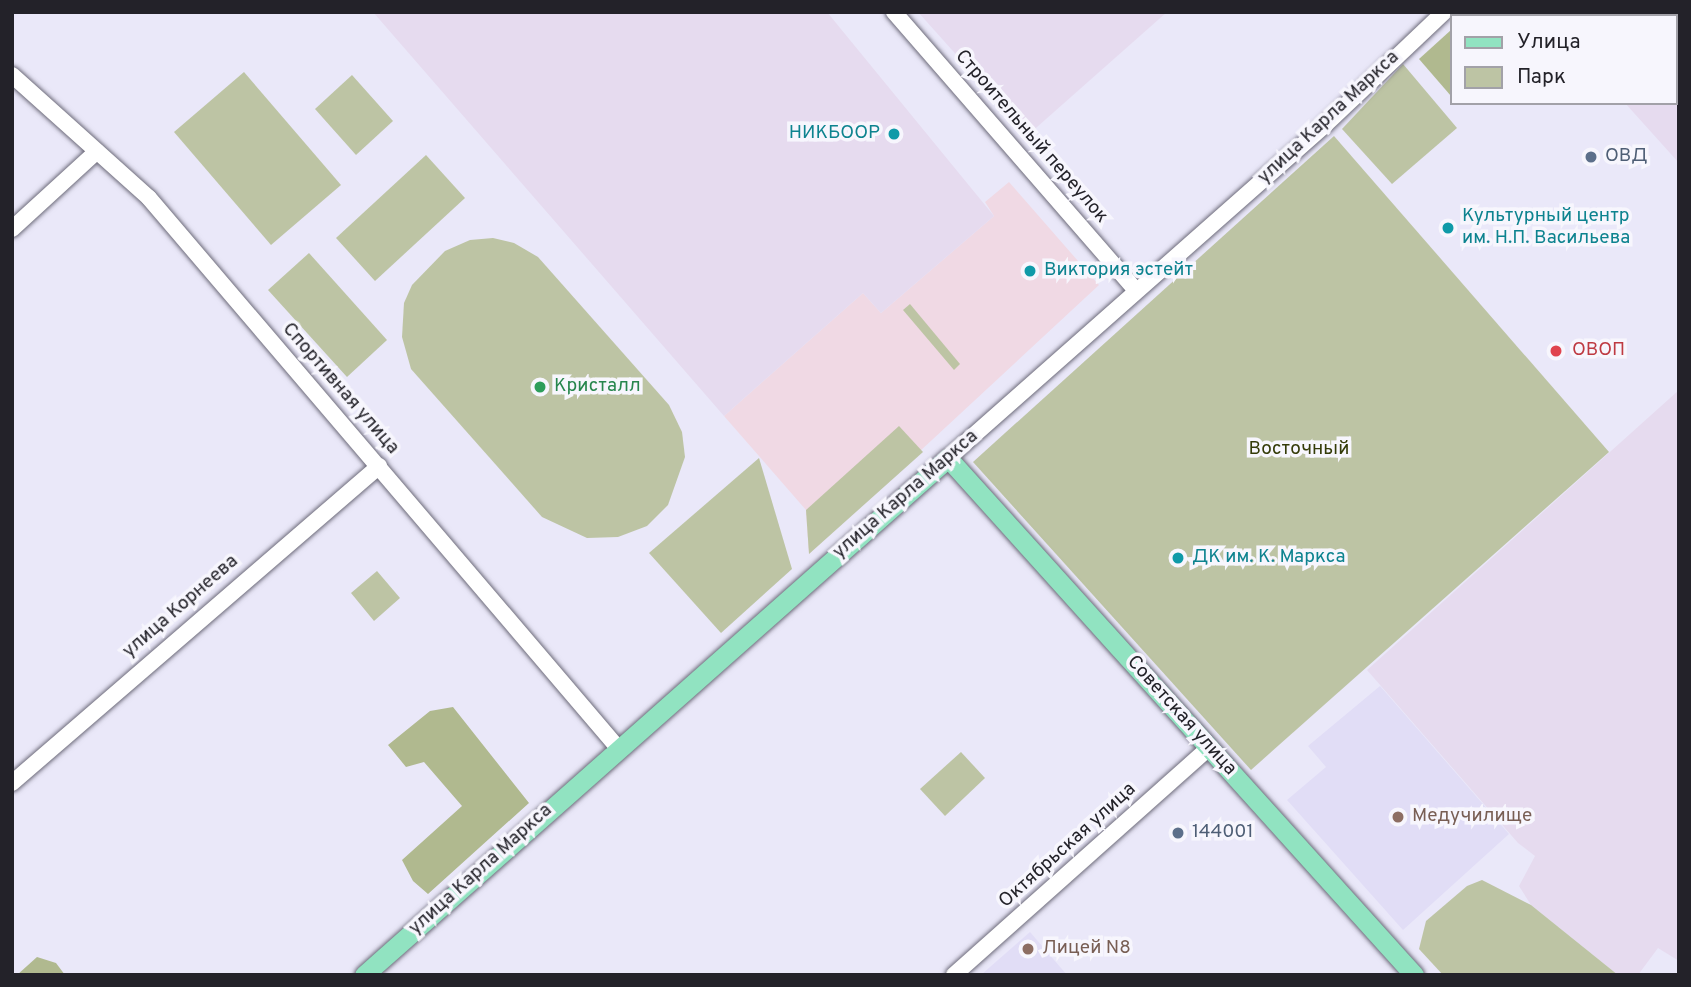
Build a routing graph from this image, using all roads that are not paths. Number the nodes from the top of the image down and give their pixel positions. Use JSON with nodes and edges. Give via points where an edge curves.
{"nodes":[{"id":1,"x":894,"y":12,"type":"edge"},
{"id":2,"x":1444,"y":12,"type":"edge"},
{"id":3,"x":12,"y":75,"type":"edge"},
{"id":4,"x":97,"y":151,"type":"junction"},
{"id":5,"x":12,"y":229,"type":"edge"},
{"id":6,"x":1136,"y":290,"type":"junction"},
{"id":7,"x":948,"y":458,"type":"junction"},
{"id":8,"x":379,"y":466,"type":"junction"},
{"id":9,"x":618,"y":748,"type":"junction"},
{"id":10,"x":1209,"y":748,"type":"junction"},
{"id":11,"x":12,"y":783,"type":"edge"},
{"id":12,"x":364,"y":975,"type":"edge"},
{"id":13,"x":954,"y":975,"type":"edge"},
{"id":14,"x":1414,"y":975,"type":"edge"}],
"edges":[{"from":1,"to":6,"type":"street","name":"Строительный переулок"},
{"from":2,"to":6,"type":"street","name":"улица Карла Маркса"},
{"from":3,"to":4,"type":"street","name":"Спортивная улица"},
{"from":4,"to":5,"type":"street"},
{"from":4,"to":8,"type":"street","name":"Спортивная улица","via":[[166,218]]},
{"from":6,"to":7,"type":"street","name":"улица Карла Маркса"},
{"from":7,"to":9,"type":"main road","name":"улица Карла Маркса"},
{"from":7,"to":10,"type":"main road","name":"Советская улица"},
{"from":8,"to":9,"type":"street","name":"Спортивная улица"},
{"from":8,"to":11,"type":"street","name":"улица Корнеева"},
{"from":9,"to":12,"type":"main road","name":"улица Карла Маркса"},
{"from":10,"to":13,"type":"street","name":"Октябрьская улица"},
{"from":10,"to":14,"type":"main road","name":"Советская улица"}]}
